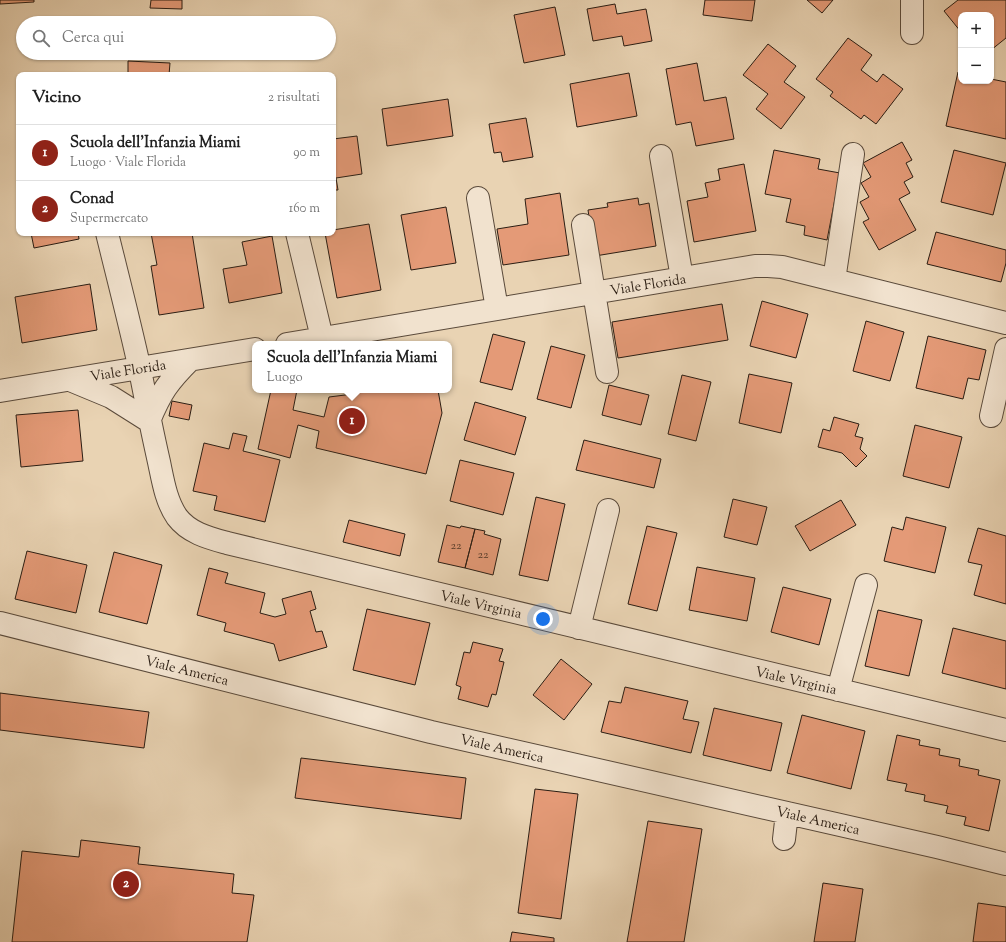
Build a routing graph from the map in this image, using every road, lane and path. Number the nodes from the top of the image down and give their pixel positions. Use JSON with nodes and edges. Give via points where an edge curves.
{"nodes":[{"id":1,"x":912,"y":0,"type":"edge"},
{"id":2,"x":912,"y":33,"type":"dead end"},
{"id":3,"x":853,"y":154,"type":"dead end"},
{"id":4,"x":661,"y":156,"type":"dead end"},
{"id":5,"x":478,"y":198,"type":"dead end"},
{"id":6,"x":583,"y":225,"type":"dead end"},
{"id":7,"x":108,"y":236,"type":"edge"},
{"id":8,"x":298,"y":236,"type":"edge"},
{"id":9,"x":682,"y":278,"type":"junction"},
{"id":10,"x":834,"y":280,"type":"junction"},
{"id":11,"x":594,"y":293,"type":"junction"},
{"id":12,"x":497,"y":309,"type":"junction"},
{"id":13,"x":1006,"y":323,"type":"edge"},
{"id":14,"x":322,"y":338,"type":"junction"},
{"id":15,"x":304,"y":341,"type":"edge"},
{"id":16,"x":1006,"y":349,"type":"edge"},
{"id":17,"x":252,"y":350,"type":"edge"},
{"id":18,"x":190,"y":360,"type":"junction"},
{"id":19,"x":139,"y":369,"type":"junction"},
{"id":20,"x":607,"y":372,"type":"dead end"},
{"id":21,"x":69,"y":380,"type":"junction"},
{"id":22,"x":0,"y":391,"type":"edge"},
{"id":23,"x":991,"y":416,"type":"dead end"},
{"id":24,"x":149,"y":421,"type":"junction"},
{"id":25,"x":608,"y":510,"type":"dead end"},
{"id":26,"x":866,"y":585,"type":"dead end"},
{"id":27,"x":0,"y":623,"type":"edge"},
{"id":28,"x":579,"y":628,"type":"junction"},
{"id":29,"x":838,"y":690,"type":"junction"},
{"id":30,"x":1006,"y":730,"type":"edge"},
{"id":31,"x":787,"y":813,"type":"junction"},
{"id":32,"x":784,"y":839,"type":"dead end"},
{"id":33,"x":1006,"y":864,"type":"edge"}],
"edges":[{"from":1,"to":2,"type":"street"},
{"from":3,"to":10,"type":"street"},
{"from":4,"to":9,"type":"street"},
{"from":5,"to":12,"type":"street"},
{"from":6,"to":11,"type":"street"},
{"from":7,"to":19,"type":"street","name":"Viale Virginia"},
{"from":8,"to":14,"type":"street"},
{"from":9,"to":10,"type":"street","name":"Viale Florida","via":[[768,266]]},
{"from":9,"to":11,"type":"street","name":"Viale Florida"},
{"from":10,"to":13,"type":"street","name":"Viale Florida"},
{"from":11,"to":12,"type":"street","name":"Viale Florida"},
{"from":11,"to":20,"type":"street"},
{"from":12,"to":14,"type":"street","name":"Viale Florida"},
{"from":14,"to":15,"type":"street","name":"Viale Florida"},
{"from":16,"to":23,"type":"street"},
{"from":17,"to":18,"type":"street","name":"Viale Florida"},
{"from":18,"to":19,"type":"street","name":"Viale Florida"},
{"from":18,"to":24,"type":"street","via":[[166,387]]},
{"from":19,"to":21,"type":"street","name":"Viale Florida"},
{"from":19,"to":24,"type":"street","name":"Viale Virginia"},
{"from":21,"to":22,"type":"street","name":"Viale Florida"},
{"from":21,"to":24,"type":"street","via":[[112,398]]},
{"from":24,"to":28,"type":"street","name":"Viale Virginia","via":[[169,503],[178,518],[192,531],[227,543]]},
{"from":25,"to":28,"type":"street"},
{"from":26,"to":29,"type":"street"},
{"from":27,"to":31,"type":"street","name":"Viale America","via":[[431,732]]},
{"from":28,"to":29,"type":"street","name":"Viale Virginia"},
{"from":29,"to":30,"type":"street","name":"Viale Virginia"},
{"from":31,"to":32,"type":"street"},
{"from":31,"to":33,"type":"street","name":"Viale America"}]}
